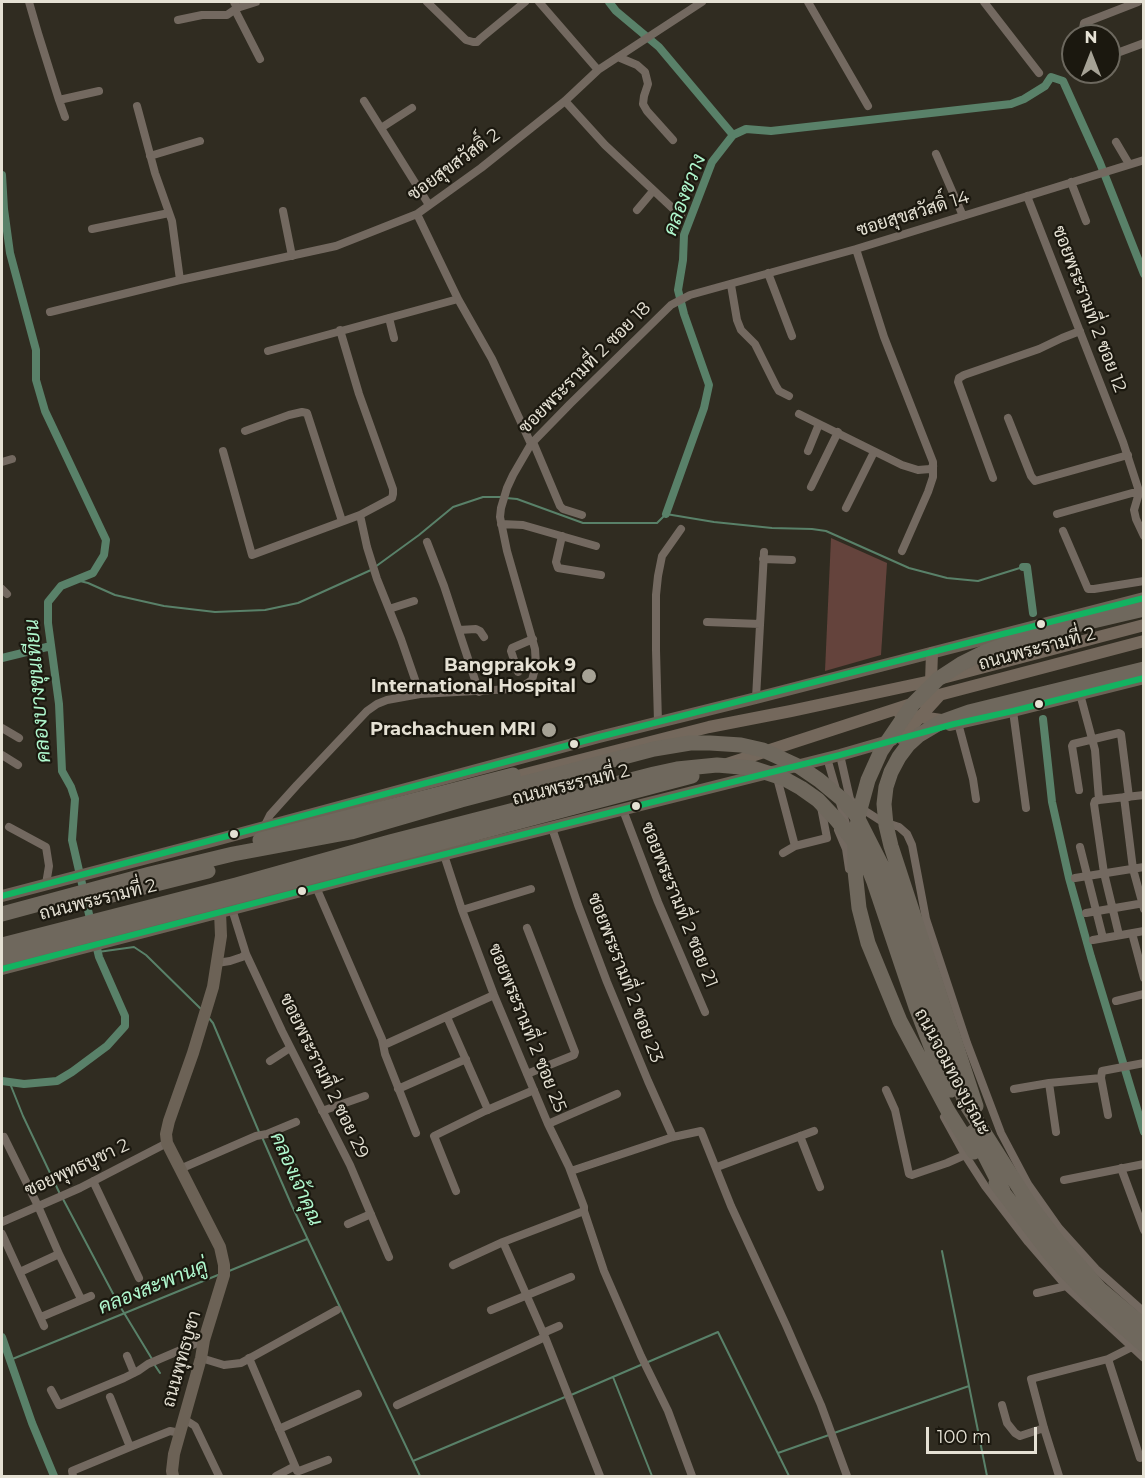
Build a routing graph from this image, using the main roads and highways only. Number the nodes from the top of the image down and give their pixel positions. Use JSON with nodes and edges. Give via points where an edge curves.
{"nodes":[{"id":1,"x":1143,"y":598,"type":"edge"},
{"id":2,"x":1143,"y":609,"type":"edge"},
{"id":3,"x":1143,"y":626,"type":"edge"},
{"id":4,"x":1143,"y":641,"type":"edge"},
{"id":5,"x":932,"y":653,"type":"junction"},
{"id":6,"x":1143,"y":669,"type":"edge"},
{"id":7,"x":1143,"y":678,"type":"edge"},
{"id":8,"x":931,"y":681,"type":"junction"},
{"id":9,"x":939,"y":695,"type":"junction"},
{"id":10,"x":886,"y":712,"type":"junction"},
{"id":11,"x":920,"y":716,"type":"junction"},
{"id":12,"x":958,"y":723,"type":"junction"},
{"id":13,"x":901,"y":738,"type":"junction"},
{"id":14,"x":781,"y":770,"type":"junction"},
{"id":15,"x":830,"y":794,"type":"road end"},
{"id":16,"x":233,"y":854,"type":"junction"},
{"id":17,"x":164,"y":864,"type":"junction"},
{"id":18,"x":236,"y":885,"type":"junction"},
{"id":19,"x":2,"y":896,"type":"edge"},
{"id":20,"x":2,"y":906,"type":"edge"},
{"id":21,"x":226,"y":910,"type":"junction"},
{"id":22,"x":176,"y":912,"type":"junction"},
{"id":23,"x":2,"y":914,"type":"edge"},
{"id":24,"x":2,"y":924,"type":"edge"},
{"id":25,"x":2,"y":940,"type":"edge"},
{"id":26,"x":2,"y":945,"type":"edge"},
{"id":27,"x":2,"y":958,"type":"edge"},
{"id":28,"x":2,"y":969,"type":"edge"},
{"id":29,"x":988,"y":1140,"type":"junction"},
{"id":30,"x":1003,"y":1191,"type":"junction"},
{"id":31,"x":1143,"y":1326,"type":"edge"},
{"id":32,"x":1140,"y":1347,"type":"edge"},
{"id":33,"x":173,"y":1476,"type":"edge"}],
"edges":[{"from":1,"to":5,"type":"main road","name":"ถนนพระรามที่ 2"},
{"from":2,"to":30,"type":"highway","via":[[1005,644],[938,679],[913,704],[881,751],[859,813],[855,871],[868,944],[900,1021],[948,1111],[985,1171]]},
{"from":3,"to":8,"type":"main road","name":"ถนนพระรามที่ 2"},
{"from":4,"to":9,"type":"main road","name":"ถนนพระรามที่ 2"},
{"from":5,"to":8,"type":"main road"},
{"from":5,"to":19,"type":"main road","name":"ถนนพระรามที่ 2"},
{"from":6,"to":29,"type":"highway","via":[[941,722],[908,745],[886,788],[886,825],[900,875]]},
{"from":7,"to":12,"type":"main road","name":"ถนนพระรามที่ 2"},
{"from":8,"to":16,"type":"main road","name":"ถนนพระรามที่ 2","via":[[685,732]]},
{"from":9,"to":10,"type":"main road","name":"ถนนพระรามที่ 2"},
{"from":9,"to":11,"type":"main road"},
{"from":10,"to":11,"type":"main road"},
{"from":10,"to":18,"type":"main road","name":"ถนนพระรามที่ 2","via":[[671,780]]},
{"from":11,"to":12,"type":"main road"},
{"from":11,"to":13,"type":"main road"},
{"from":12,"to":13,"type":"main road","name":"ถนนพระรามที่ 2"},
{"from":13,"to":14,"type":"main road","name":"ถนนพระรามที่ 2"},
{"from":14,"to":15,"type":"highway","via":[[808,771]]},
{"from":14,"to":17,"type":"highway","via":[[741,747],[709,739],[651,741]]},
{"from":14,"to":21,"type":"main road","name":"ถนนพระรามที่ 2"},
{"from":14,"to":22,"type":"highway","via":[[692,776]]},
{"from":14,"to":24,"type":"highway","via":[[747,753],[714,750],[648,757]]},
{"from":14,"to":25,"type":"highway","via":[[729,764],[651,772]]},
{"from":16,"to":23,"type":"highway","name":"ถนนพระรามที่ 2"},
{"from":16,"to":29,"type":"highway","via":[[351,832],[536,779],[674,745],[710,743],[763,750],[819,780],[856,816],[888,878],[928,1010],[966,1104]]},
{"from":17,"to":20,"type":"highway"},
{"from":17,"to":22,"type":"main road","via":[[180,872],[187,884],[186,899]]},
{"from":18,"to":26,"type":"highway","name":"ถนนพระรามที่ 2"},
{"from":18,"to":30,"type":"highway","via":[[677,769],[717,765],[766,772],[792,783],[818,801],[848,833],[866,862],[938,1065]]},
{"from":21,"to":28,"type":"main road","name":"ถนนพระรามที่ 2"},
{"from":21,"to":33,"type":"main road","name":"ถนนพุทธบูชา","via":[[203,1025],[169,1120],[166,1143],[220,1247],[224,1270],[174,1454]]},
{"from":22,"to":27,"type":"highway"},
{"from":29,"to":31,"type":"highway","via":[[1059,1243],[1100,1289]]},
{"from":30,"to":32,"type":"highway","via":[[1050,1254]]}]}
